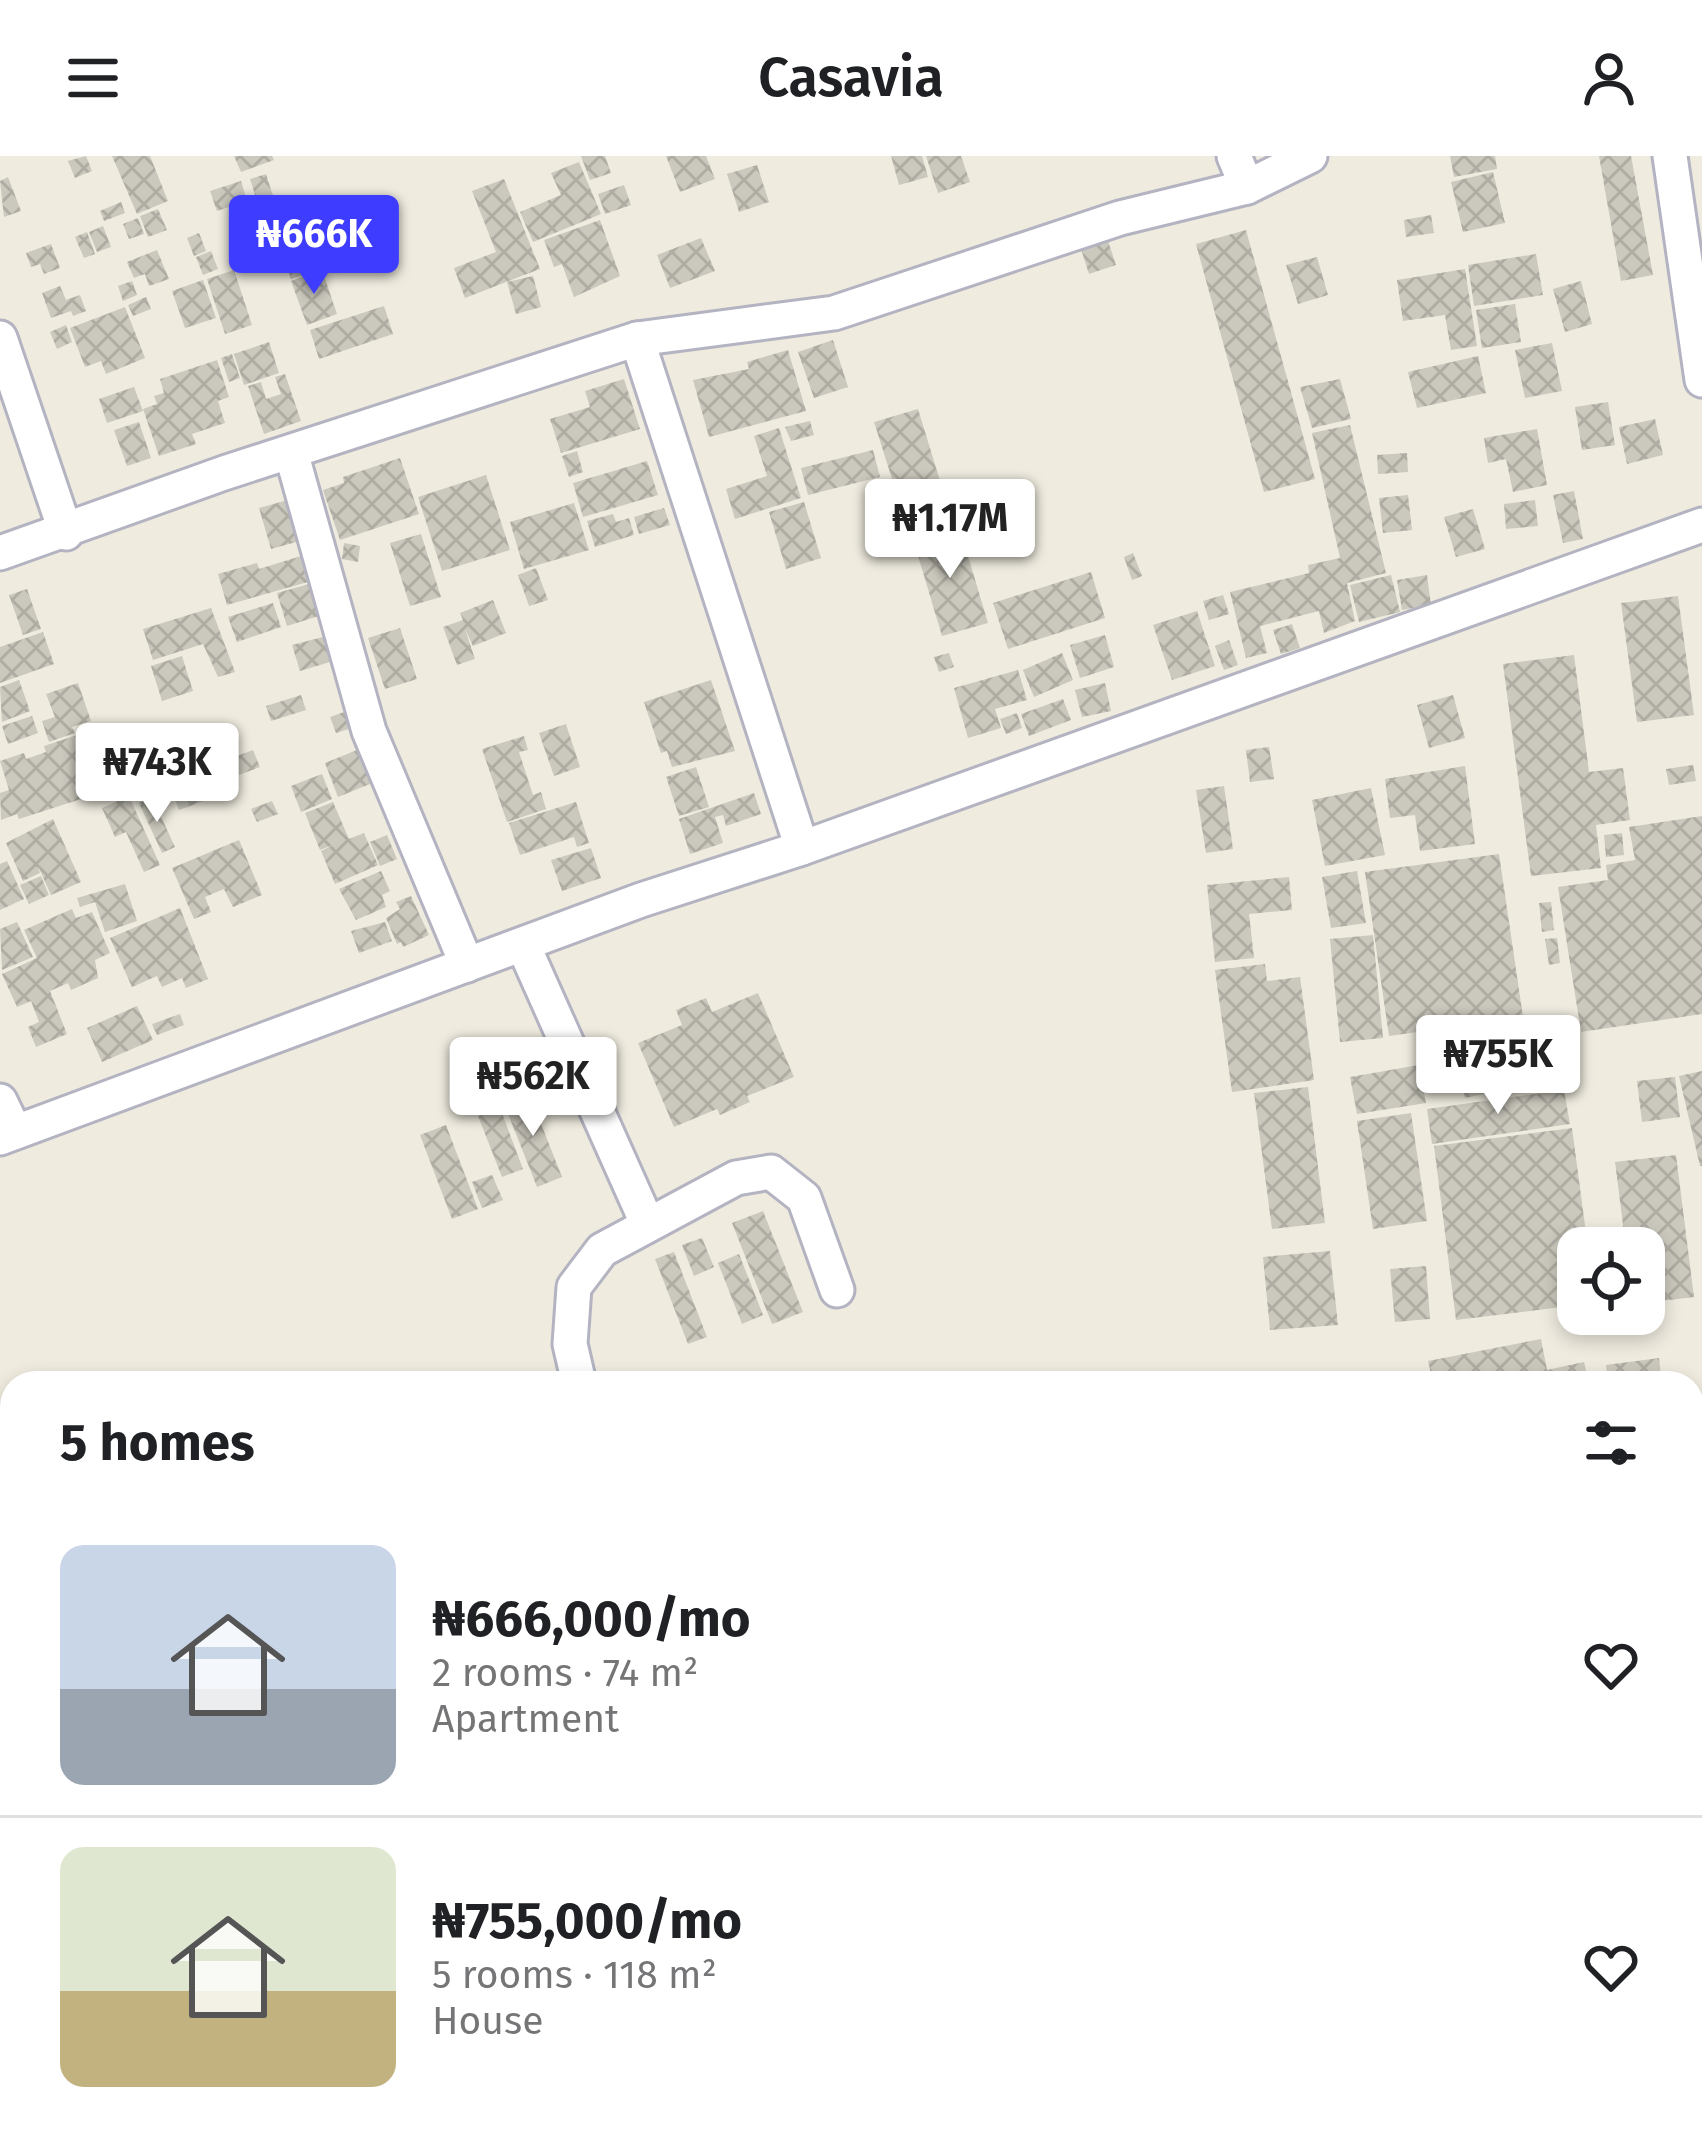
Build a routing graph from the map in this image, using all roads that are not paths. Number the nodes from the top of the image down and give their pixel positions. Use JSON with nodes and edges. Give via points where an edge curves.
{"nodes":[{"id":1,"x":1310,"y":156,"type":"edge"},
{"id":2,"x":1670,"y":156,"type":"edge"},
{"id":3,"x":1241,"y":171,"type":"edge"},
{"id":4,"x":0,"y":338,"type":"edge"},
{"id":5,"x":637,"y":339,"type":"junction"},
{"id":6,"x":1702,"y":380,"type":"edge"},
{"id":7,"x":291,"y":452,"type":"junction"},
{"id":8,"x":1702,"y":525,"type":"edge"},
{"id":9,"x":65,"y":533,"type":"junction"},
{"id":10,"x":0,"y":553,"type":"edge"},
{"id":11,"x":802,"y":848,"type":"junction"},
{"id":12,"x":523,"y":945,"type":"junction"},
{"id":13,"x":467,"y":965,"type":"junction"},
{"id":14,"x":0,"y":1100,"type":"edge"},
{"id":15,"x":8,"y":1135,"type":"edge"},
{"id":16,"x":648,"y":1225,"type":"junction"},
{"id":17,"x":837,"y":1290,"type":"dead end"},
{"id":18,"x":576,"y":1371,"type":"edge"}],
"edges":[{"from":1,"to":3,"type":"street"},
{"from":2,"to":6,"type":"street"},
{"from":3,"to":5,"type":"street","via":[[834,313]]},
{"from":4,"to":9,"type":"street"},
{"from":5,"to":7,"type":"street"},
{"from":5,"to":11,"type":"street"},
{"from":7,"to":9,"type":"street"},
{"from":7,"to":13,"type":"street","via":[[369,731]]},
{"from":8,"to":11,"type":"street"},
{"from":9,"to":10,"type":"street"},
{"from":11,"to":12,"type":"street"},
{"from":12,"to":13,"type":"street"},
{"from":12,"to":16,"type":"street"},
{"from":13,"to":15,"type":"street"},
{"from":14,"to":15,"type":"street"},
{"from":16,"to":17,"type":"street","via":[[736,1178],[771,1172],[804,1198]]},
{"from":16,"to":18,"type":"street","via":[[602,1250],[574,1287]]}]}
